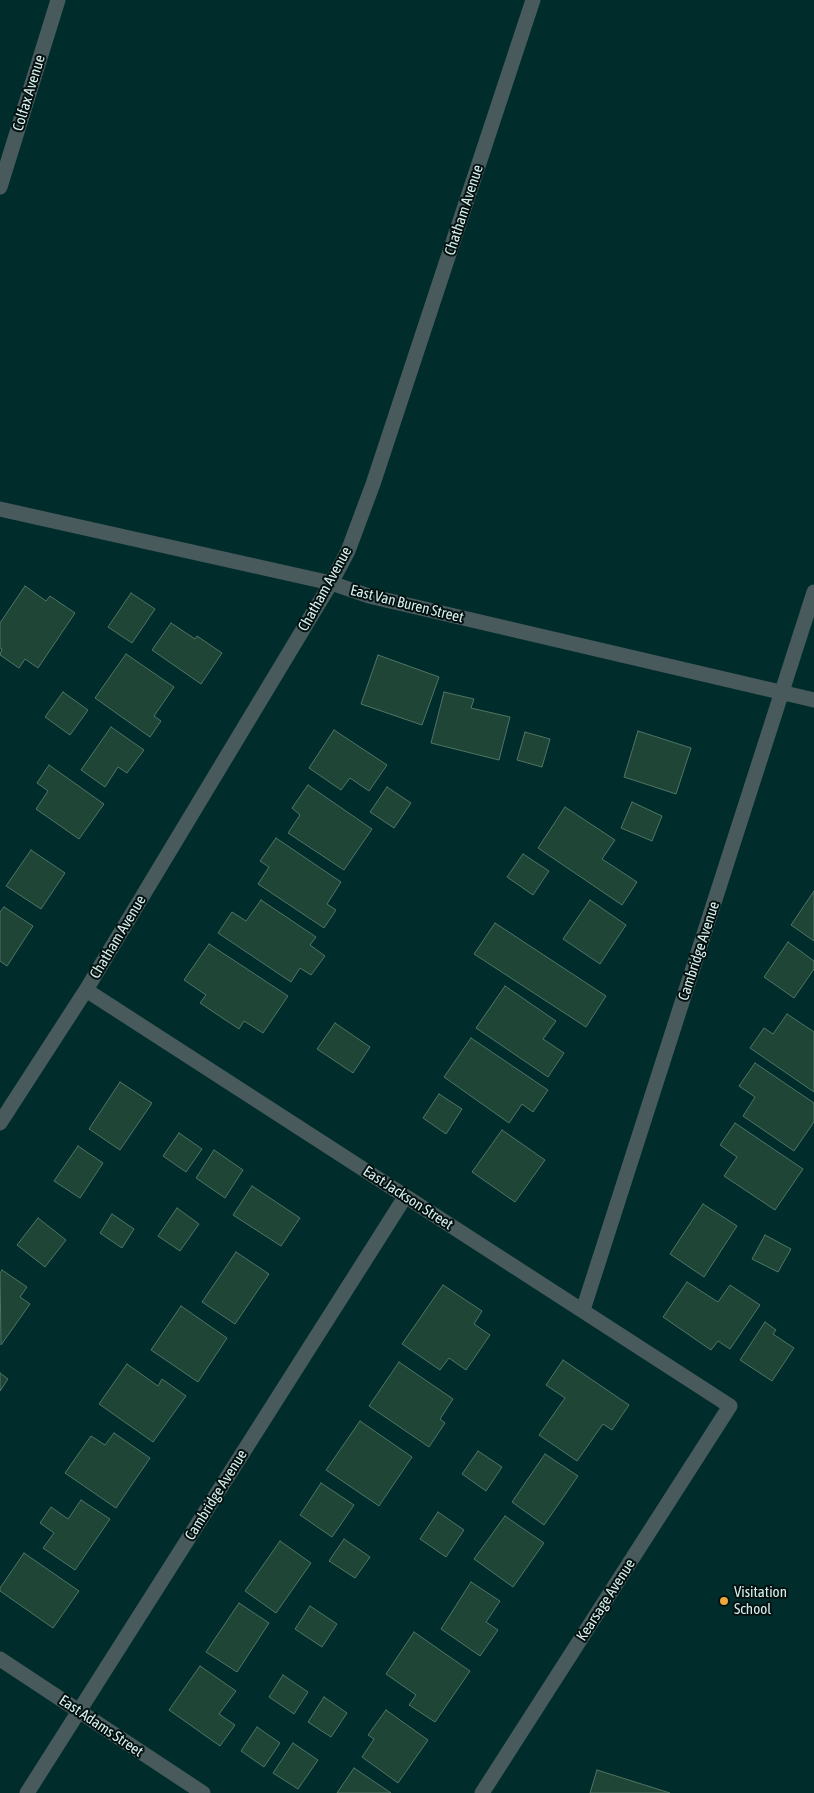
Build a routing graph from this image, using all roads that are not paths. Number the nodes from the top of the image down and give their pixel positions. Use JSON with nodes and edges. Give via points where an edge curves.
{"nodes":[{"id":1,"x":58,"y":0,"type":"edge"},
{"id":2,"x":533,"y":0,"type":"edge"},
{"id":3,"x":0,"y":187,"type":"edge"},
{"id":4,"x":0,"y":509,"type":"edge"},
{"id":5,"x":331,"y":583,"type":"junction"},
{"id":6,"x":814,"y":592,"type":"edge"},
{"id":7,"x":783,"y":692,"type":"junction"},
{"id":8,"x":814,"y":700,"type":"edge"},
{"id":9,"x":86,"y":990,"type":"junction"},
{"id":10,"x":0,"y":1123,"type":"edge"},
{"id":11,"x":405,"y":1197,"type":"junction"},
{"id":12,"x":583,"y":1310,"type":"junction"},
{"id":13,"x":730,"y":1406,"type":"joint"},
{"id":14,"x":0,"y":1658,"type":"edge"},
{"id":15,"x":78,"y":1710,"type":"junction"},
{"id":16,"x":26,"y":1793,"type":"edge"},
{"id":17,"x":203,"y":1793,"type":"edge"},
{"id":18,"x":482,"y":1793,"type":"edge"}],
"edges":[{"from":1,"to":3,"type":"street","name":"Colfax Avenue"},
{"from":2,"to":5,"type":"street","name":"Chatham Avenue","via":[[374,484]]},
{"from":4,"to":5,"type":"street","name":"East Van Buren Street"},
{"from":5,"to":7,"type":"street","name":"East Van Buren Street","via":[[369,596]]},
{"from":5,"to":9,"type":"street","name":"Chatham Avenue"},
{"from":6,"to":7,"type":"street","name":"Cambridge Avenue"},
{"from":7,"to":8,"type":"street","name":"East Van Buren Street"},
{"from":7,"to":12,"type":"street","name":"Cambridge Avenue"},
{"from":9,"to":10,"type":"street","name":"Chatham Avenue"},
{"from":9,"to":11,"type":"street","name":"East Jackson Street"},
{"from":11,"to":12,"type":"street","name":"East Jackson Street"},
{"from":11,"to":15,"type":"street","name":"Cambridge Avenue"},
{"from":12,"to":13,"type":"street","name":"East Jackson Street"},
{"from":13,"to":18,"type":"street","name":"Kearsage Avenue"},
{"from":14,"to":15,"type":"street","name":"East Adams Street"},
{"from":15,"to":16,"type":"street","name":"Cambridge Avenue"},
{"from":15,"to":17,"type":"street","name":"East Adams Street"}]}
